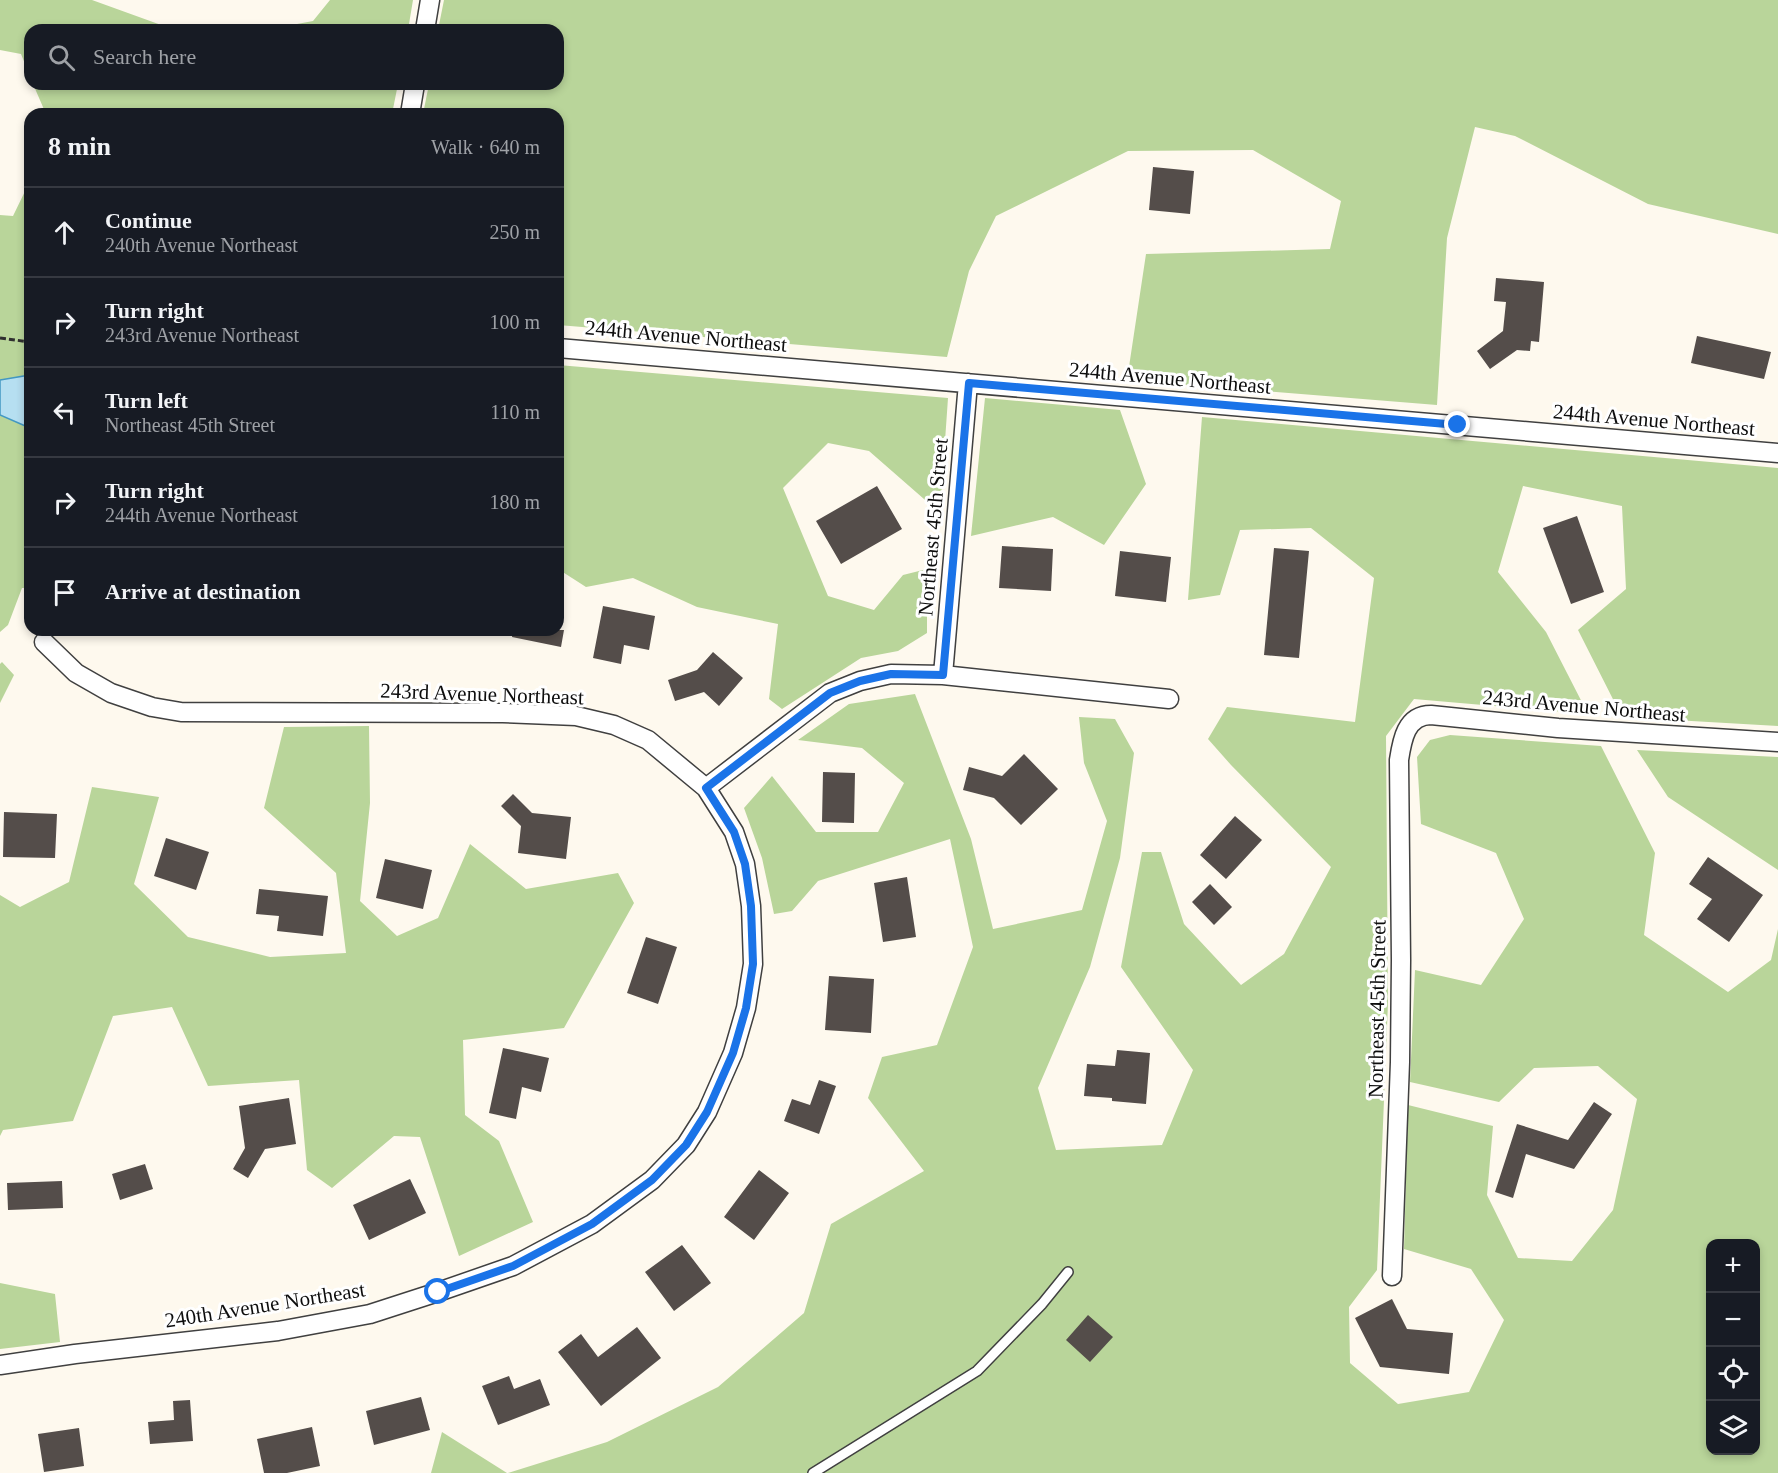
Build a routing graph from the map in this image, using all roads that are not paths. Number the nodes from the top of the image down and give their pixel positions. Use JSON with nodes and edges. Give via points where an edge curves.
{"nodes":[{"id":1,"x":430,"y":0,"type":"edge"},
{"id":2,"x":426,"y":24,"type":"edge"},
{"id":3,"x":414,"y":90,"type":"edge"},
{"id":4,"x":411,"y":108,"type":"edge"},
{"id":5,"x":564,"y":349,"type":"edge"},
{"id":6,"x":969,"y":383,"type":"junction"},
{"id":7,"x":1778,"y":453,"type":"edge"},
{"id":8,"x":44,"y":642,"type":"dead end"},
{"id":9,"x":943,"y":675,"type":"junction"},
{"id":10,"x":1169,"y":699,"type":"dead end"},
{"id":11,"x":1778,"y":742,"type":"edge"},
{"id":12,"x":1401,"y":743,"type":"joint"},
{"id":13,"x":706,"y":788,"type":"junction"},
{"id":14,"x":1068,"y":1272,"type":"dead end"},
{"id":15,"x":1392,"y":1276,"type":"dead end"},
{"id":16,"x":0,"y":1365,"type":"edge"},
{"id":17,"x":813,"y":1473,"type":"edge"}],
"edges":[{"from":1,"to":2,"type":"street"},
{"from":3,"to":4,"type":"street"},
{"from":5,"to":6,"type":"street","name":"244th Avenue Northeast"},
{"from":6,"to":7,"type":"street","name":"244th Avenue Northeast"},
{"from":6,"to":9,"type":"street","name":"Northeast 45th Street"},
{"from":8,"to":13,"type":"street","name":"243rd Avenue Northeast","via":[[75,673],[111,693],[181,712],[576,716],[614,725],[648,740]]},
{"from":9,"to":10,"type":"street"},
{"from":9,"to":13,"type":"street","via":[[891,674],[830,693]]},
{"from":11,"to":12,"type":"street","name":"243rd Avenue Northeast","via":[[1422,715],[1410,724]]},
{"from":12,"to":15,"type":"street","name":"Northeast 45th Street","via":[[1400,1062]]},
{"from":13,"to":16,"type":"street","name":"240th Avenue Northeast","via":[[734,832],[745,864],[753,964],[733,1053],[707,1112],[686,1145],[652,1180],[592,1224],[513,1266],[370,1314],[278,1331]]},
{"from":14,"to":17,"type":"lane","via":[[977,1371]]}]}
